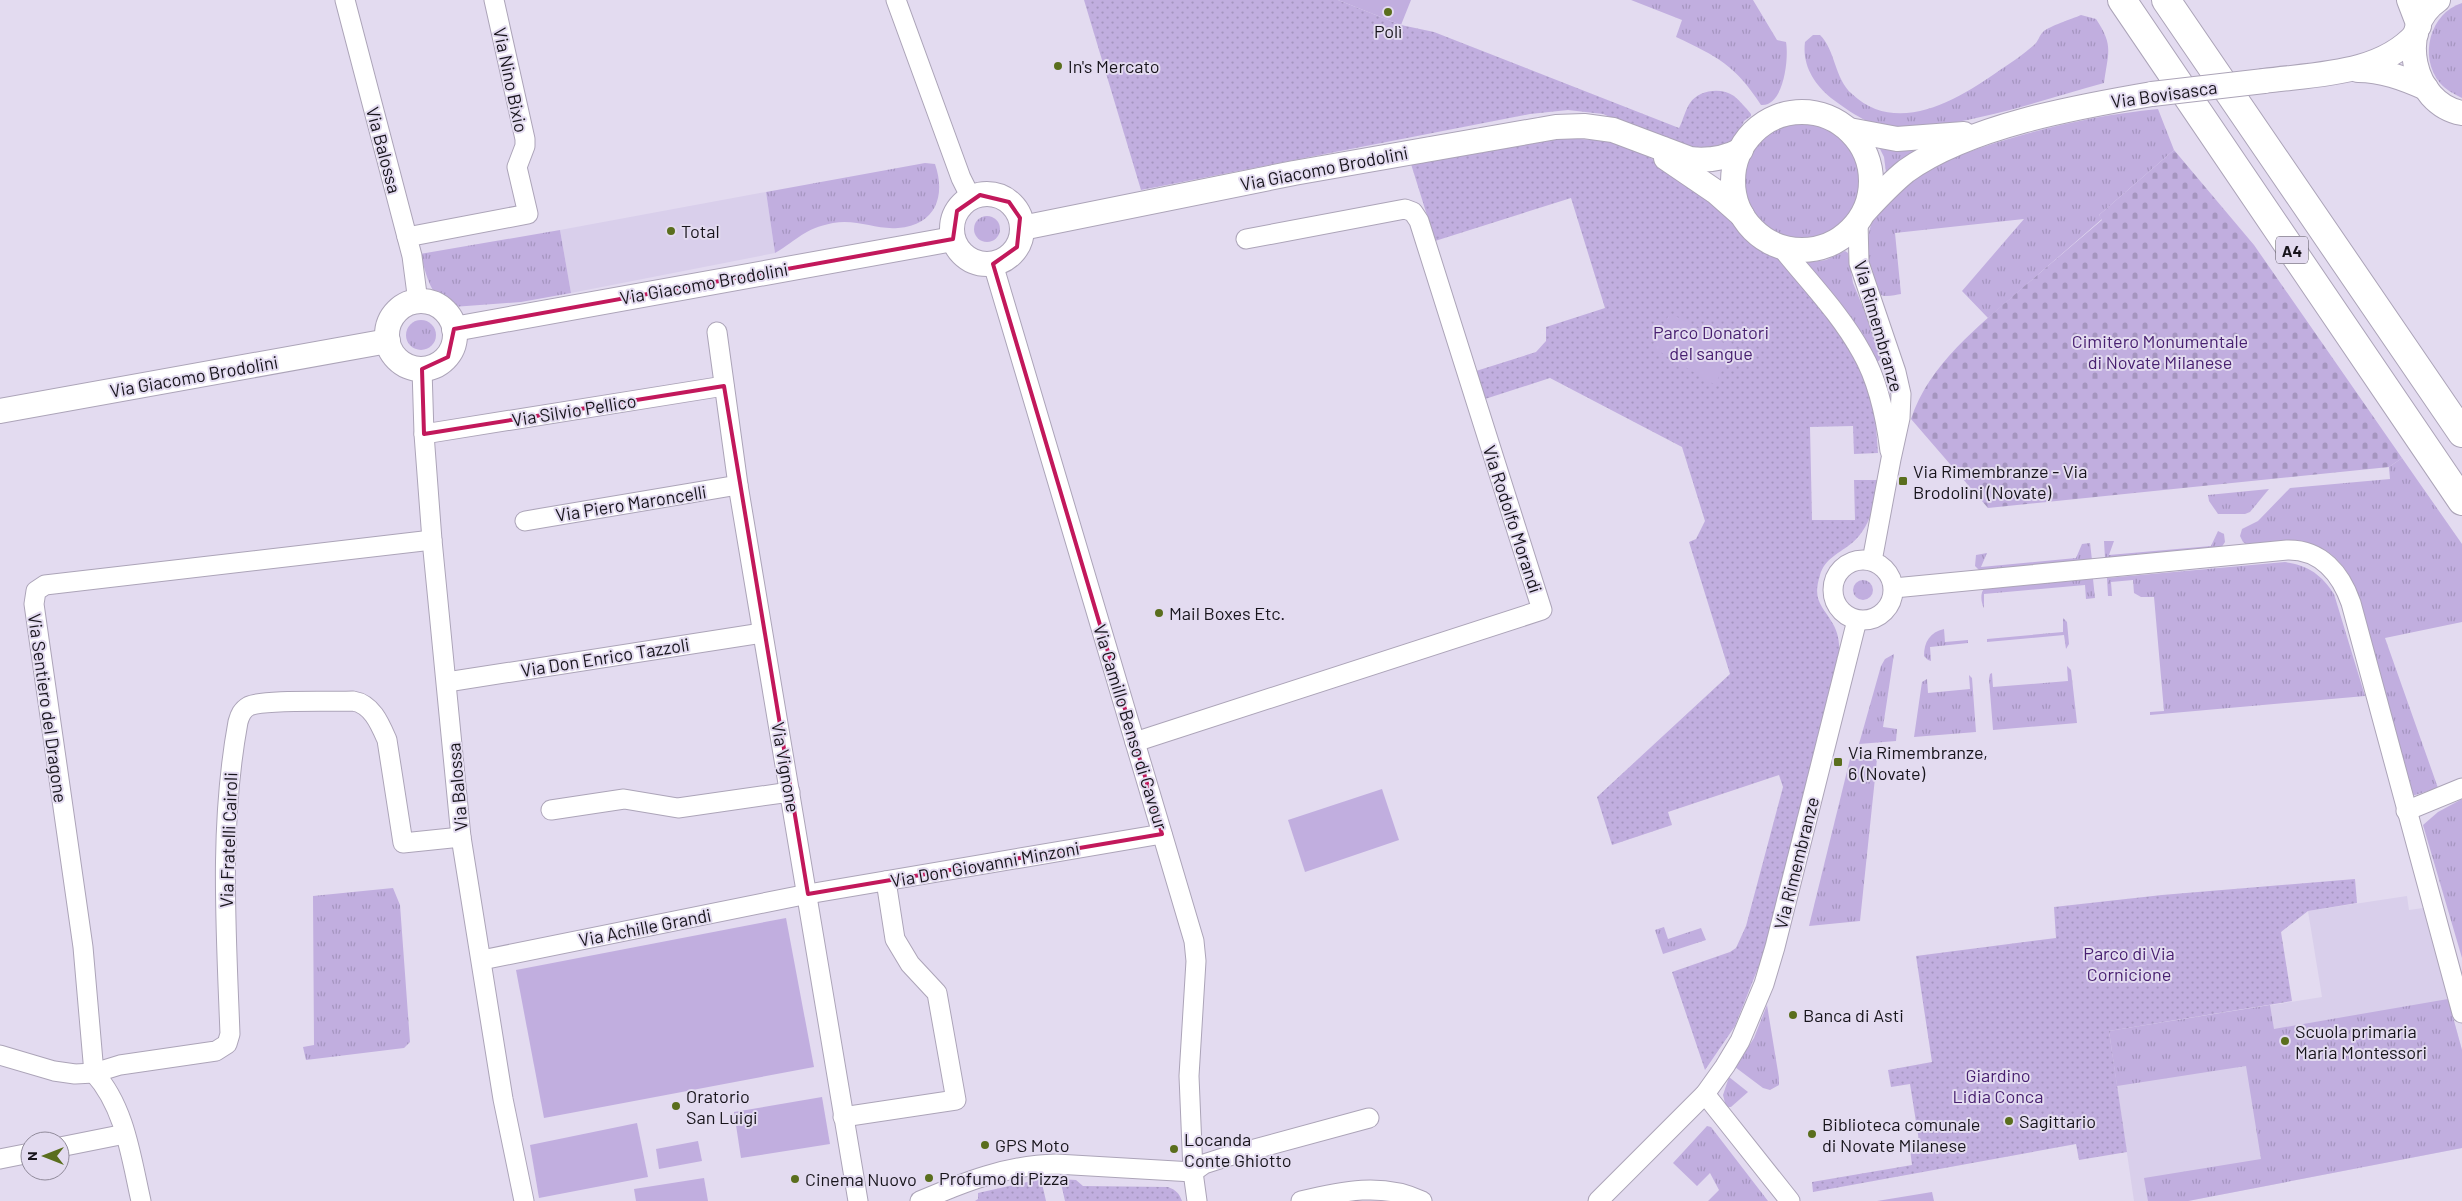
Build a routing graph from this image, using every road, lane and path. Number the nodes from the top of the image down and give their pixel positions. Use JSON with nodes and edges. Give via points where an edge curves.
{"nodes":[{"id":1,"x":345,"y":0,"type":"edge"},
{"id":2,"x":494,"y":0,"type":"edge"},
{"id":3,"x":896,"y":0,"type":"edge"},
{"id":4,"x":2122,"y":0,"type":"edge"},
{"id":5,"x":2166,"y":0,"type":"edge"},
{"id":6,"x":2409,"y":0,"type":"edge"},
{"id":7,"x":2438,"y":0,"type":"edge"},
{"id":8,"x":2418,"y":30,"type":"junction"},
{"id":9,"x":2345,"y":69,"type":"junction"},
{"id":10,"x":2426,"y":88,"type":"junction"},
{"id":11,"x":2462,"y":113,"type":"edge"},
{"id":12,"x":1849,"y":130,"type":"junction"},
{"id":13,"x":1986,"y":132,"type":"junction"},
{"id":14,"x":1628,"y":134,"type":"junction"},
{"id":15,"x":1741,"y":150,"type":"junction"},
{"id":16,"x":971,"y":198,"type":"junction"},
{"id":17,"x":1742,"y":214,"type":"junction"},
{"id":18,"x":1861,"y":217,"type":"junction"},
{"id":19,"x":1022,"y":228,"type":"junction"},
{"id":20,"x":407,"y":237,"type":"junction"},
{"id":21,"x":953,"y":239,"type":"junction"},
{"id":22,"x":1246,"y":239,"type":"dead end"},
{"id":23,"x":1781,"y":247,"type":"junction"},
{"id":24,"x":993,"y":264,"type":"junction"},
{"id":25,"x":418,"y":302,"type":"junction"},
{"id":26,"x":454,"y":329,"type":"junction"},
{"id":27,"x":717,"y":332,"type":"dead end"},
{"id":28,"x":388,"y":341,"type":"junction"},
{"id":29,"x":422,"y":369,"type":"junction"},
{"id":30,"x":724,"y":386,"type":"junction"},
{"id":31,"x":0,"y":411,"type":"edge"},
{"id":32,"x":2462,"y":433,"type":"edge"},
{"id":33,"x":424,"y":434,"type":"junction"},
{"id":34,"x":1891,"y":459,"type":"junction"},
{"id":35,"x":738,"y":486,"type":"junction"},
{"id":36,"x":2462,"y":501,"type":"edge"},
{"id":37,"x":524,"y":521,"type":"dead end"},
{"id":38,"x":432,"y":540,"type":"junction"},
{"id":39,"x":1872,"y":561,"type":"junction"},
{"id":40,"x":1894,"y":588,"type":"junction"},
{"id":41,"x":1857,"y":620,"type":"junction"},
{"id":42,"x":762,"y":633,"type":"junction"},
{"id":43,"x":447,"y":682,"type":"junction"},
{"id":44,"x":1135,"y":742,"type":"junction"},
{"id":45,"x":2462,"y":788,"type":"edge"},
{"id":46,"x":790,"y":792,"type":"junction"},
{"id":47,"x":551,"y":810,"type":"dead end"},
{"id":48,"x":2406,"y":810,"type":"junction"},
{"id":49,"x":1162,"y":834,"type":"junction"},
{"id":50,"x":461,"y":837,"type":"junction"},
{"id":51,"x":886,"y":881,"type":"junction"},
{"id":52,"x":808,"y":894,"type":"junction"},
{"id":53,"x":482,"y":960,"type":"junction"},
{"id":54,"x":2462,"y":1013,"type":"edge"},
{"id":55,"x":0,"y":1055,"type":"edge"},
{"id":56,"x":94,"y":1073,"type":"junction"},
{"id":57,"x":1705,"y":1094,"type":"junction"},
{"id":58,"x":843,"y":1117,"type":"junction"},
{"id":59,"x":1369,"y":1118,"type":"dead end"},
{"id":60,"x":125,"y":1134,"type":"junction"},
{"id":61,"x":70,"y":1145,"type":"edge"},
{"id":62,"x":20,"y":1155,"type":"edge"},
{"id":63,"x":0,"y":1159,"type":"edge"},
{"id":64,"x":1193,"y":1172,"type":"junction"},
{"id":65,"x":141,"y":1201,"type":"edge"},
{"id":66,"x":524,"y":1201,"type":"edge"},
{"id":67,"x":858,"y":1201,"type":"edge"},
{"id":68,"x":920,"y":1201,"type":"edge"},
{"id":69,"x":1197,"y":1201,"type":"edge"},
{"id":70,"x":1301,"y":1201,"type":"edge"},
{"id":71,"x":1422,"y":1201,"type":"edge"},
{"id":72,"x":1598,"y":1201,"type":"edge"},
{"id":73,"x":1790,"y":1201,"type":"edge"}],
"edges":[{"from":1,"to":20,"type":"street","name":"Via Balossa"},
{"from":2,"to":20,"type":"street","name":"Via Nino Bixio","via":[[524,139],[525,146],[517,166],[528,214]]},
{"from":3,"to":16,"type":"street","via":[[960,178]]},
{"from":4,"to":36,"type":"highway","number":"A4"},
{"from":5,"to":32,"type":"highway","number":"A4"},
{"from":6,"to":8,"type":"street"},
{"from":7,"to":8,"type":"street","name":"Via Bovisasca","via":[[2421,19]]},
{"from":8,"to":9,"type":"street","name":"Via Bovisasca","via":[[2403,48],[2386,58]]},
{"from":8,"to":10,"type":"street","via":[[2414,59]]},
{"from":9,"to":10,"type":"street","name":"Via Bovisasca","via":[[2383,72]]},
{"from":9,"to":13,"type":"street","name":"Via Bovisasca","bridge":true,"via":[[2093,104]]},
{"from":10,"to":11,"type":"street","via":[[2442,104]]},
{"from":12,"to":13,"type":"street","name":"Via Bovisasca","via":[[1897,139]]},
{"from":12,"to":15,"type":"street","via":[[1826,116],[1812,112],[1787,114],[1766,122]]},
{"from":12,"to":18,"type":"street","via":[[1870,166],[1871,190]]},
{"from":13,"to":18,"type":"street","name":"Via Bovisasca","via":[[1921,162],[1888,186]]},
{"from":14,"to":15,"type":"street","name":"Via Giacomo Brodolini","via":[[1690,159],[1719,159]]},
{"from":14,"to":17,"type":"street","name":"Via Giacomo Brodolini","via":[[1716,192]]},
{"from":14,"to":19,"type":"street","name":"Via Giacomo Brodolini","via":[[1584,126],[1527,130],[1294,172]]},
{"from":15,"to":17,"type":"street","via":[[1734,182]]},
{"from":16,"to":19,"type":"street","via":[[990,194],[1009,202],[1020,218]]},
{"from":16,"to":21,"type":"street","via":[[957,211],[953,220]]},
{"from":17,"to":23,"type":"street","via":[[1756,232]]},
{"from":18,"to":23,"type":"street","via":[[1846,235],[1832,244],[1798,250]]},
{"from":18,"to":34,"type":"street","name":"Via Rimembranze","via":[[1857,247],[1860,271],[1901,394],[1900,418]]},
{"from":19,"to":24,"type":"street","via":[[1017,247],[1007,258]]},
{"from":20,"to":25,"type":"street","name":"Via Balossa"},
{"from":21,"to":24,"type":"street","via":[[968,259]]},
{"from":21,"to":26,"type":"street","name":"Via Giacomo Brodolini"},
{"from":22,"to":44,"type":"street","name":"Via Rodolfo Morandi","via":[[1405,209],[1413,212],[1419,221],[1542,610]]},
{"from":23,"to":34,"type":"street","name":"Via Rimembranze","via":[[1831,306],[1863,354],[1884,415]]},
{"from":24,"to":44,"type":"street","name":"Via Camillo Benso di Cavour"},
{"from":25,"to":26,"type":"street","via":[[440,307],[452,321]]},
{"from":25,"to":28,"type":"street","via":[[409,304],[394,315]]},
{"from":26,"to":29,"type":"street","via":[[455,339],[448,357],[441,363]]},
{"from":27,"to":30,"type":"street","name":"Via Vignone"},
{"from":28,"to":29,"type":"street","via":[[396,359]]},
{"from":28,"to":31,"type":"street","name":"Via Giacomo Brodolini"},
{"from":29,"to":33,"type":"street","name":"Via Balossa"},
{"from":30,"to":33,"type":"street","name":"Via Silvio Pellico"},
{"from":30,"to":35,"type":"street","name":"Via Vignone"},
{"from":33,"to":38,"type":"street","name":"Via Balossa"},
{"from":34,"to":39,"type":"street","name":"Via Rimembranze"},
{"from":35,"to":37,"type":"street","name":"Via Piero Maroncelli"},
{"from":35,"to":42,"type":"street","name":"Via Vignone"},
{"from":38,"to":43,"type":"street","name":"Via Balossa"},
{"from":38,"to":56,"type":"street","name":"Via Sentiero del Dragone","via":[[45,585],[36,590],[34,604],[82,947]]},
{"from":39,"to":40,"type":"street","via":[[1887,572]]},
{"from":39,"to":41,"type":"street","via":[[1852,562],[1835,579],[1836,604]]},
{"from":40,"to":41,"type":"street","via":[[1891,603],[1882,614],[1870,620]]},
{"from":40,"to":48,"type":"street","via":[[2258,552],[2297,550],[2312,554],[2332,568],[2347,592]]},
{"from":41,"to":57,"type":"street","name":"Via Rimembranze","via":[[1764,984],[1740,1041]]},
{"from":42,"to":43,"type":"street","name":"Via Don Enrico Tazzoli"},
{"from":42,"to":46,"type":"street","name":"Via Vignone"},
{"from":43,"to":50,"type":"street","name":"Via Balossa"},
{"from":44,"to":49,"type":"street","name":"Via Camillo Benso di Cavour"},
{"from":45,"to":48,"type":"street"},
{"from":46,"to":47,"type":"street","via":[[678,808],[624,799]]},
{"from":46,"to":52,"type":"street","name":"Via Vignone"},
{"from":48,"to":54,"type":"street"},
{"from":49,"to":51,"type":"street","name":"Via Don Giovanni Minzoni"},
{"from":49,"to":64,"type":"street","name":"Via Camillo Benso di Cavour","via":[[1196,948],[1189,1076]]},
{"from":50,"to":53,"type":"street","name":"Via Balossa"},
{"from":50,"to":56,"type":"street","name":"Via Fratelli Cairoli","via":[[403,843],[387,740],[381,725],[365,706],[352,701],[266,703],[245,709],[238,722],[232,756],[225,824],[230,1034],[227,1044],[216,1051],[120,1065]]},
{"from":51,"to":52,"type":"street","name":"Via Don Giovanni Minzoni"},
{"from":51,"to":58,"type":"street","via":[[895,939],[910,964],[937,993],[956,1100]]},
{"from":52,"to":53,"type":"street","name":"Via Achille Grandi"},
{"from":52,"to":58,"type":"street","name":"Via Vignone"},
{"from":53,"to":66,"type":"street","name":"Via Balossa","via":[[502,1099]]},
{"from":55,"to":56,"type":"street","via":[[54,1071]]},
{"from":56,"to":60,"type":"street","via":[[113,1099]]},
{"from":57,"to":72,"type":"street","name":"Via Rimembranze"},
{"from":57,"to":73,"type":"street"},
{"from":58,"to":67,"type":"street","name":"Via Vignone"},
{"from":59,"to":64,"type":"street","via":[[1229,1156],[1204,1164]]},
{"from":60,"to":61,"type":"street"},
{"from":60,"to":65,"type":"street"},
{"from":62,"to":63,"type":"street"},
{"from":64,"to":68,"type":"street","via":[[1035,1165],[972,1179]]},
{"from":64,"to":69,"type":"street","name":"Via Camillo Benso di Cavour"},
{"from":70,"to":71,"type":"street","via":[[1364,1189],[1413,1196]]}]}
